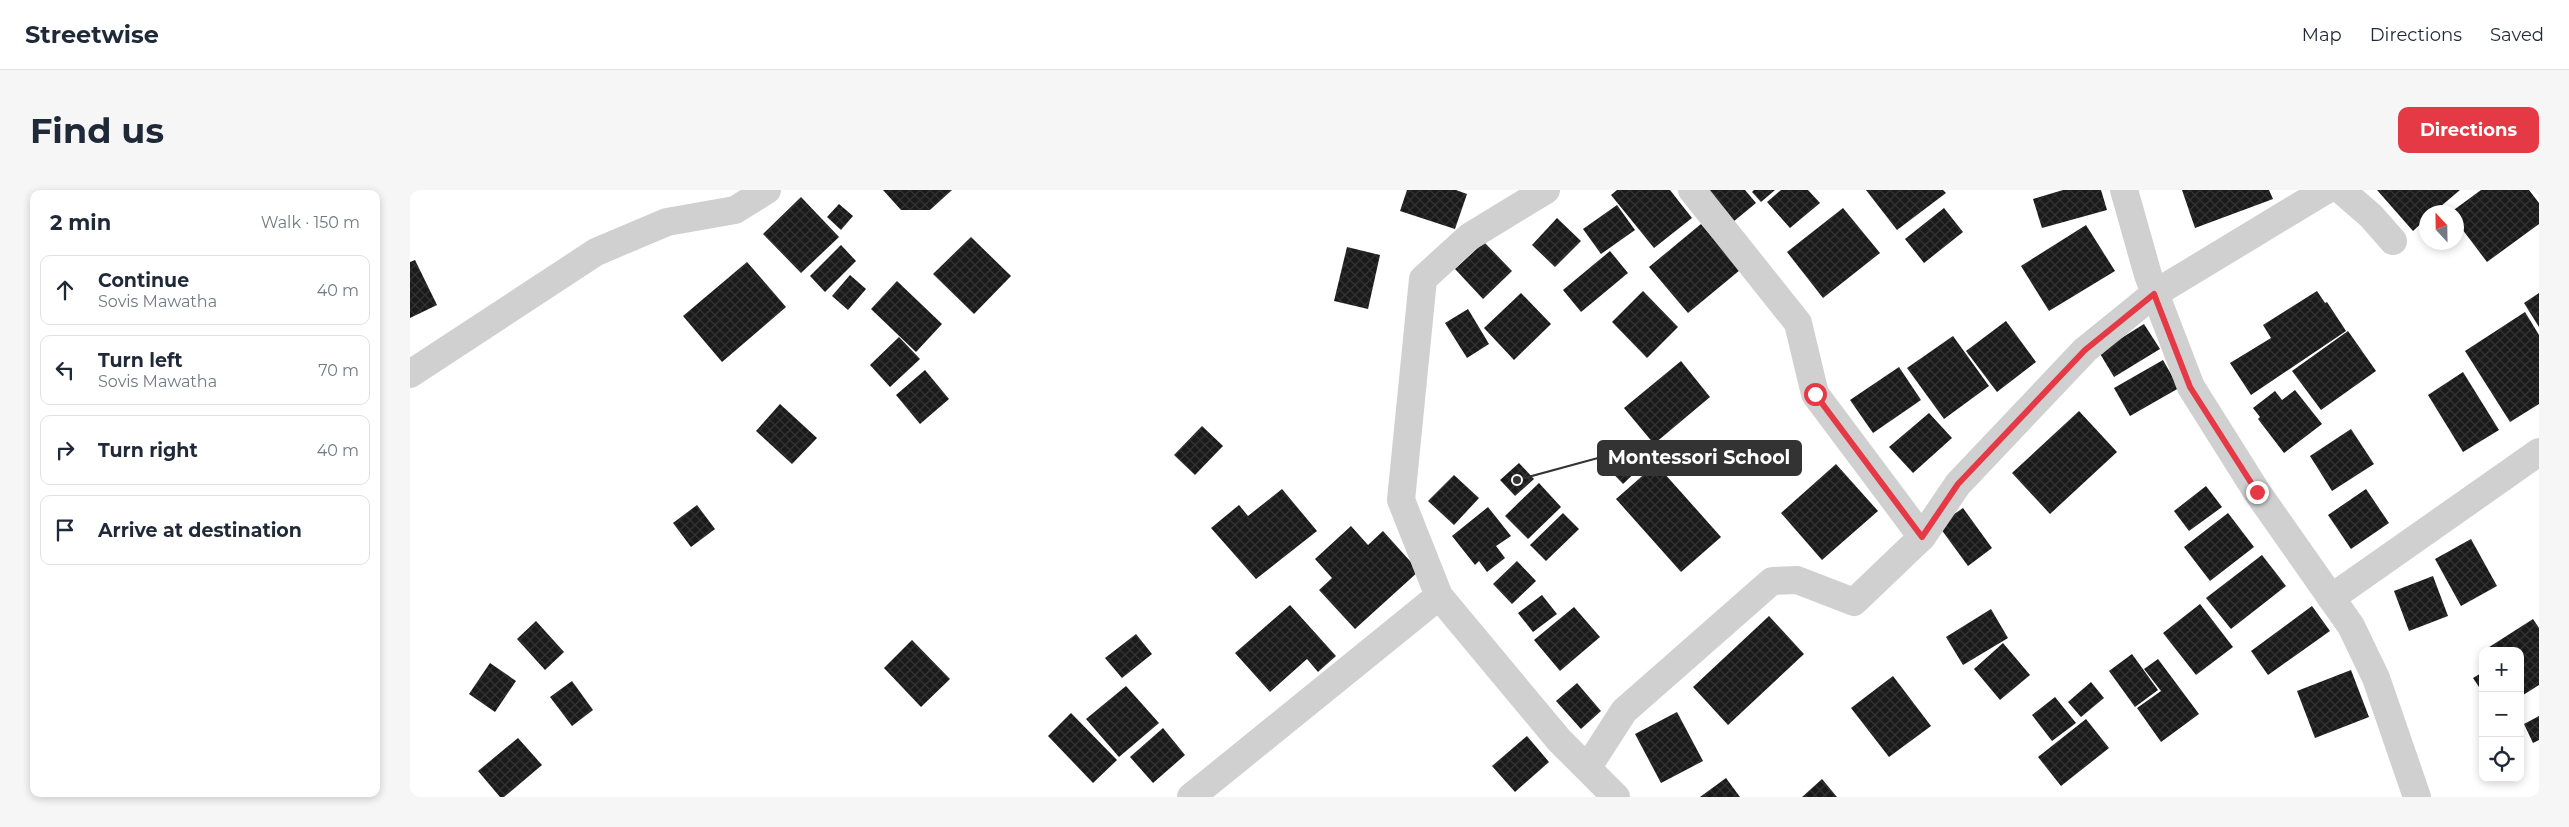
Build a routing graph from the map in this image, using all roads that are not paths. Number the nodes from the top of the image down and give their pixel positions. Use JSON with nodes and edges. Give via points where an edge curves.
{"nodes":[{"id":1,"x":767,"y":190,"type":"edge"},
{"id":2,"x":1546,"y":190,"type":"edge"},
{"id":3,"x":1692,"y":190,"type":"edge"},
{"id":4,"x":2124,"y":190,"type":"edge"},
{"id":5,"x":2326,"y":190,"type":"edge"},
{"id":6,"x":2341,"y":190,"type":"edge"},
{"id":7,"x":2393,"y":242,"type":"dead end"},
{"id":8,"x":2154,"y":294,"type":"junction"},
{"id":9,"x":410,"y":374,"type":"edge"},
{"id":10,"x":2539,"y":452,"type":"edge"},
{"id":11,"x":1922,"y":537,"type":"junction"},
{"id":12,"x":1438,"y":596,"type":"junction"},
{"id":13,"x":2331,"y":598,"type":"junction"},
{"id":14,"x":1588,"y":767,"type":"junction"},
{"id":15,"x":1191,"y":797,"type":"edge"},
{"id":16,"x":1616,"y":797,"type":"edge"},
{"id":17,"x":2417,"y":797,"type":"edge"}],
"edges":[{"from":1,"to":9,"type":"street","via":[[735,210],[667,222],[596,252]]},
{"from":2,"to":12,"type":"street","via":[[1469,237],[1423,279],[1401,500]]},
{"from":3,"to":11,"type":"street","via":[[1798,323],[1815,394]]},
{"from":4,"to":8,"type":"street"},
{"from":5,"to":8,"type":"street"},
{"from":6,"to":7,"type":"street","via":[[2371,216]]},
{"from":8,"to":11,"type":"street","via":[[2085,350],[1958,484]]},
{"from":8,"to":13,"type":"street","via":[[2190,387],[2257,492]]},
{"from":10,"to":13,"type":"street"},
{"from":11,"to":14,"type":"street","via":[[1854,602],[1797,580],[1772,581],[1624,711]]},
{"from":12,"to":14,"type":"street","via":[[1559,740]]},
{"from":12,"to":15,"type":"street"},
{"from":13,"to":17,"type":"street","via":[[2351,626],[2368,659]]},
{"from":14,"to":16,"type":"street"}]}
